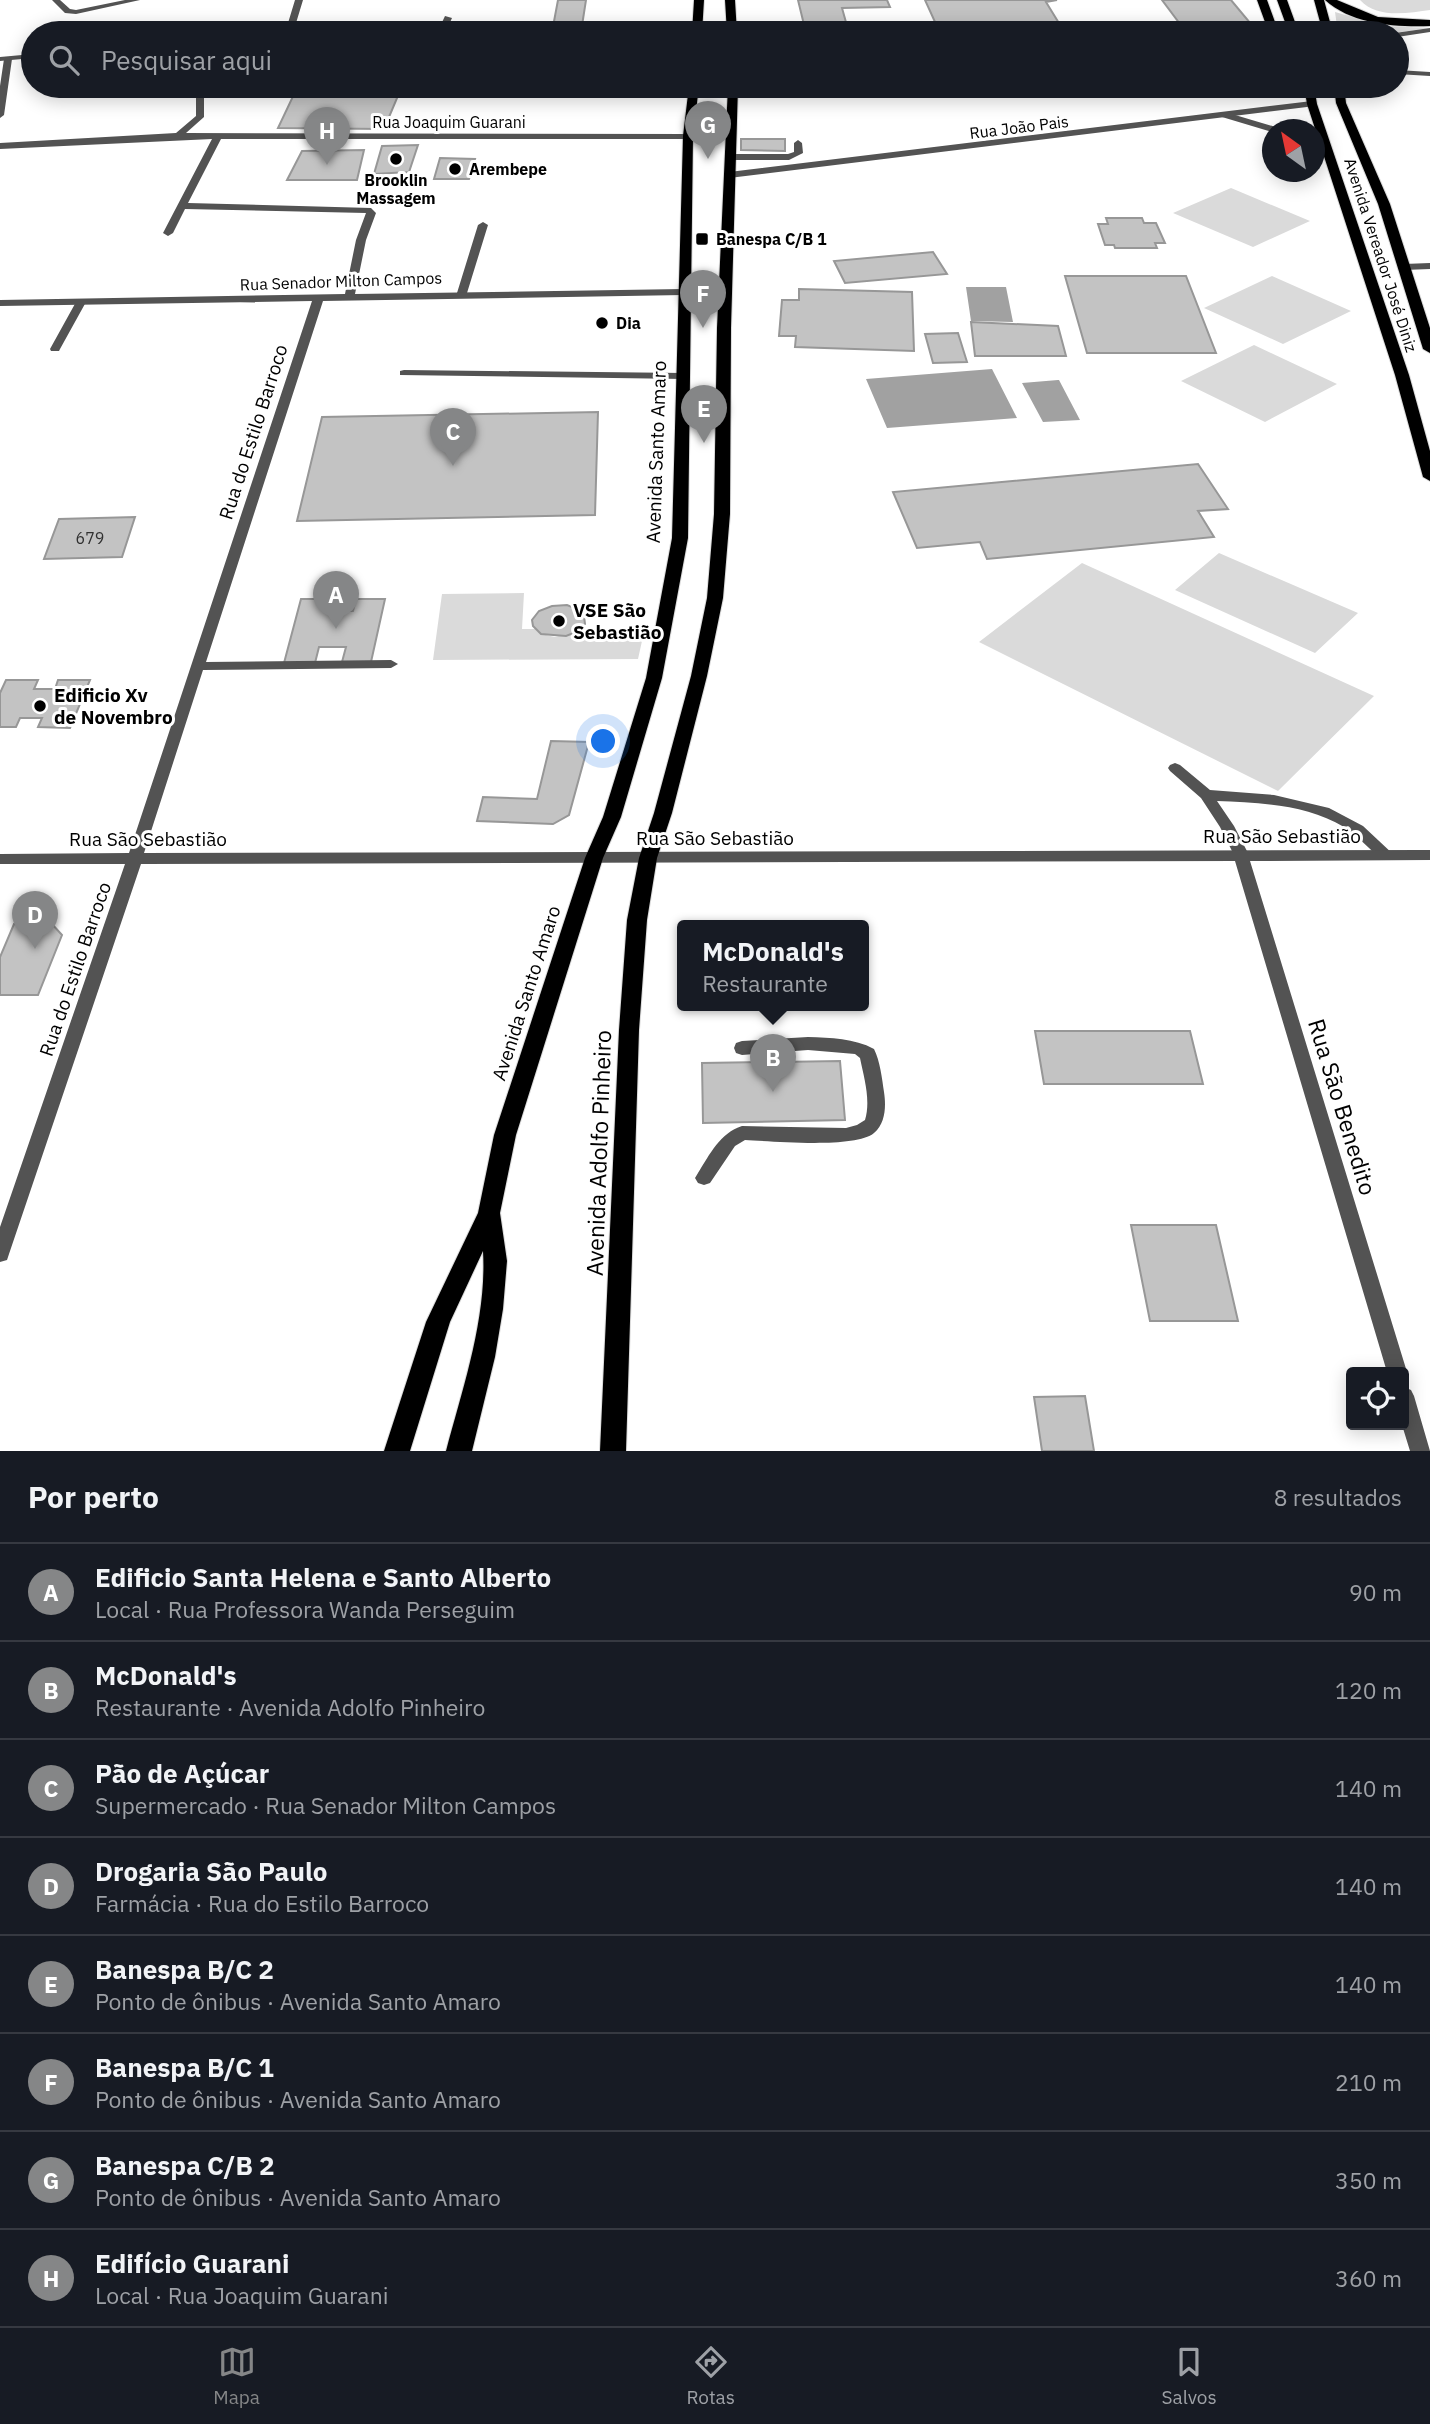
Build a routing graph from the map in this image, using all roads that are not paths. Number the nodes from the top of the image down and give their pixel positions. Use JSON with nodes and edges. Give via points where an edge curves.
{"nodes":[{"id":1,"x":56,"y":0,"type":"edge"},
{"id":2,"x":136,"y":0,"type":"edge"},
{"id":3,"x":299,"y":0,"type":"edge"},
{"id":4,"x":699,"y":0,"type":"edge"},
{"id":5,"x":730,"y":0,"type":"edge"},
{"id":6,"x":1262,"y":0,"type":"edge"},
{"id":7,"x":1282,"y":0,"type":"edge"},
{"id":8,"x":1322,"y":0,"type":"edge"},
{"id":9,"x":448,"y":18,"type":"dead end"},
{"id":10,"x":293,"y":21,"type":"edge"},
{"id":11,"x":447,"y":21,"type":"edge"},
{"id":12,"x":698,"y":21,"type":"edge"},
{"id":13,"x":731,"y":21,"type":"edge"},
{"id":14,"x":1270,"y":21,"type":"edge"},
{"id":15,"x":1290,"y":21,"type":"edge"},
{"id":16,"x":1326,"y":21,"type":"edge"},
{"id":17,"x":1375,"y":21,"type":"edge"},
{"id":18,"x":1409,"y":22,"type":"edge"},
{"id":19,"x":1430,"y":23,"type":"edge"},
{"id":20,"x":1430,"y":30,"type":"edge"},
{"id":21,"x":1409,"y":33,"type":"edge"},
{"id":22,"x":4,"y":59,"type":"edge"},
{"id":23,"x":1409,"y":73,"type":"edge"},
{"id":24,"x":1430,"y":74,"type":"edge"},
{"id":25,"x":200,"y":98,"type":"edge"},
{"id":26,"x":693,"y":98,"type":"edge"},
{"id":27,"x":732,"y":98,"type":"edge"},
{"id":28,"x":1311,"y":98,"type":"edge"},
{"id":29,"x":1340,"y":98,"type":"edge"},
{"id":30,"x":1312,"y":104,"type":"junction"},
{"id":31,"x":0,"y":115,"type":"edge"},
{"id":32,"x":1225,"y":115,"type":"junction"},
{"id":33,"x":1316,"y":119,"type":"edge"},
{"id":34,"x":1262,"y":126,"type":"edge"},
{"id":35,"x":218,"y":135,"type":"junction"},
{"id":36,"x":178,"y":136,"type":"junction"},
{"id":37,"x":688,"y":136,"type":"junction"},
{"id":38,"x":799,"y":143,"type":"dead end"},
{"id":39,"x":0,"y":146,"type":"edge"},
{"id":40,"x":1325,"y":150,"type":"edge"},
{"id":41,"x":729,"y":157,"type":"junction"},
{"id":42,"x":729,"y":175,"type":"junction"},
{"id":43,"x":183,"y":206,"type":"junction"},
{"id":44,"x":483,"y":225,"type":"dead end"},
{"id":45,"x":168,"y":233,"type":"dead end"},
{"id":46,"x":1430,"y":266,"type":"edge"},
{"id":47,"x":1404,"y":267,"type":"junction"},
{"id":48,"x":683,"y":292,"type":"junction"},
{"id":49,"x":462,"y":293,"type":"junction"},
{"id":50,"x":349,"y":297,"type":"junction"},
{"id":51,"x":318,"y":299,"type":"junction"},
{"id":52,"x":81,"y":302,"type":"junction"},
{"id":53,"x":0,"y":303,"type":"edge"},
{"id":54,"x":55,"y":349,"type":"dead end"},
{"id":55,"x":1430,"y":349,"type":"edge"},
{"id":56,"x":404,"y":373,"type":"dead end"},
{"id":57,"x":684,"y":376,"type":"junction"},
{"id":58,"x":1430,"y":477,"type":"edge"},
{"id":59,"x":391,"y":664,"type":"dead end"},
{"id":60,"x":198,"y":666,"type":"junction"},
{"id":61,"x":1175,"y":768,"type":"dead end"},
{"id":62,"x":1206,"y":795,"type":"junction"},
{"id":63,"x":1241,"y":855,"type":"junction"},
{"id":64,"x":1386,"y":855,"type":"junction"},
{"id":65,"x":1430,"y":855,"type":"edge"},
{"id":66,"x":135,"y":858,"type":"junction"},
{"id":67,"x":594,"y":858,"type":"junction"},
{"id":68,"x":648,"y":858,"type":"junction"},
{"id":69,"x":0,"y":859,"type":"edge"},
{"id":70,"x":742,"y":1048,"type":"dead end"},
{"id":71,"x":704,"y":1178,"type":"dead end"},
{"id":72,"x":489,"y":1213,"type":"junction"},
{"id":73,"x":0,"y":1254,"type":"edge"},
{"id":74,"x":1395,"y":1367,"type":"edge"},
{"id":75,"x":1409,"y":1413,"type":"edge"},
{"id":76,"x":397,"y":1451,"type":"edge"},
{"id":77,"x":459,"y":1451,"type":"edge"},
{"id":78,"x":613,"y":1451,"type":"edge"},
{"id":79,"x":1420,"y":1451,"type":"edge"}],
"edges":[{"from":1,"to":2,"type":"street","via":[[76,12]]},
{"from":3,"to":10,"type":"street"},
{"from":4,"to":12,"type":"main road"},
{"from":5,"to":13,"type":"main road"},
{"from":6,"to":14,"type":"main road"},
{"from":7,"to":15,"type":"main road"},
{"from":8,"to":16,"type":"main road"},
{"from":8,"to":17,"type":"main road"},
{"from":9,"to":11,"type":"street"},
{"from":18,"to":19,"type":"main road"},
{"from":20,"to":21,"type":"street"},
{"from":22,"to":31,"type":"street"},
{"from":23,"to":24,"type":"street"},
{"from":25,"to":36,"type":"street","via":[[200,117]]},
{"from":26,"to":37,"type":"main road","name":"Avenida Santo Amaro"},
{"from":27,"to":41,"type":"main road"},
{"from":28,"to":30,"type":"main road","name":"Avenida Vereador José Diniz"},
{"from":29,"to":47,"type":"main road","name":"Avenida Vereador José Diniz"},
{"from":30,"to":32,"type":"street","name":"Rua João Pais"},
{"from":30,"to":33,"type":"main road","name":"Avenida Vereador José Diniz"},
{"from":32,"to":34,"type":"street"},
{"from":32,"to":42,"type":"street","name":"Rua João Pais"},
{"from":35,"to":36,"type":"street","name":"Rua Joaquim Guarani"},
{"from":35,"to":37,"type":"street","name":"Rua Joaquim Guarani"},
{"from":35,"to":43,"type":"street"},
{"from":36,"to":39,"type":"street","name":"Rua Joaquim Guarani"},
{"from":37,"to":48,"type":"main road","name":"Avenida Santo Amaro"},
{"from":38,"to":41,"type":"street","via":[[799,153],[789,157]]},
{"from":40,"to":58,"type":"main road","name":"Avenida Vereador José Diniz","via":[[1402,375]]},
{"from":41,"to":42,"type":"main road"},
{"from":42,"to":68,"type":"main road","via":[[722,514],[715,598],[689,713]]},
{"from":43,"to":45,"type":"street"},
{"from":43,"to":50,"type":"street","via":[[368,210],[371,213]]},
{"from":44,"to":49,"type":"street"},
{"from":46,"to":47,"type":"street"},
{"from":47,"to":55,"type":"main road","name":"Avenida Vereador José Diniz"},
{"from":48,"to":49,"type":"street","name":"Rua Senador Milton Campos"},
{"from":48,"to":57,"type":"main road","name":"Avenida Santo Amaro"},
{"from":49,"to":50,"type":"street","name":"Rua Senador Milton Campos"},
{"from":50,"to":51,"type":"street","name":"Rua Senador Milton Campos"},
{"from":51,"to":52,"type":"street","name":"Rua Senador Milton Campos"},
{"from":51,"to":60,"type":"street","name":"Rua do Estilo Barroco"},
{"from":52,"to":53,"type":"street","name":"Rua Senador Milton Campos"},
{"from":52,"to":54,"type":"street"},
{"from":56,"to":57,"type":"street"},
{"from":57,"to":67,"type":"main road","name":"Avenida Santo Amaro","via":[[680,538],[657,665],[612,817]]},
{"from":59,"to":60,"type":"street"},
{"from":60,"to":66,"type":"street","name":"Rua do Estilo Barroco"},
{"from":61,"to":62,"type":"street","name":"Rua São Benedito"},
{"from":62,"to":63,"type":"street","name":"Rua São Benedito"},
{"from":62,"to":64,"type":"street","via":[[1304,805],[1339,818]]},
{"from":63,"to":64,"type":"street","name":"Rua São Sebastião"},
{"from":63,"to":68,"type":"street","name":"Rua São Sebastião"},
{"from":63,"to":74,"type":"street","name":"Rua São Benedito"},
{"from":64,"to":65,"type":"street","name":"Rua São Sebastião"},
{"from":66,"to":67,"type":"street","name":"Rua São Sebastião"},
{"from":66,"to":69,"type":"street","name":"Rua São Sebastião"},
{"from":66,"to":73,"type":"street","name":"Rua do Estilo Barroco"},
{"from":67,"to":68,"type":"street","name":"Rua São Sebastião"},
{"from":67,"to":72,"type":"main road","name":"Avenida Santo Amaro","via":[[505,1135]]},
{"from":68,"to":78,"type":"main road","name":"Avenida Adolfo Pinheiro","via":[[637,920],[629,1030]]},
{"from":70,"to":71,"type":"street","via":[[861,1048],[868,1054],[876,1107],[873,1120],[862,1132],[846,1135],[742,1133],[729,1141]]},
{"from":72,"to":76,"type":"main road","name":"Avenida Santo Amaro","via":[[438,1322]]},
{"from":72,"to":77,"type":"main road","name":"Avenida Santo Amaro","via":[[495,1260],[489,1319]]},
{"from":75,"to":79,"type":"street"}]}
